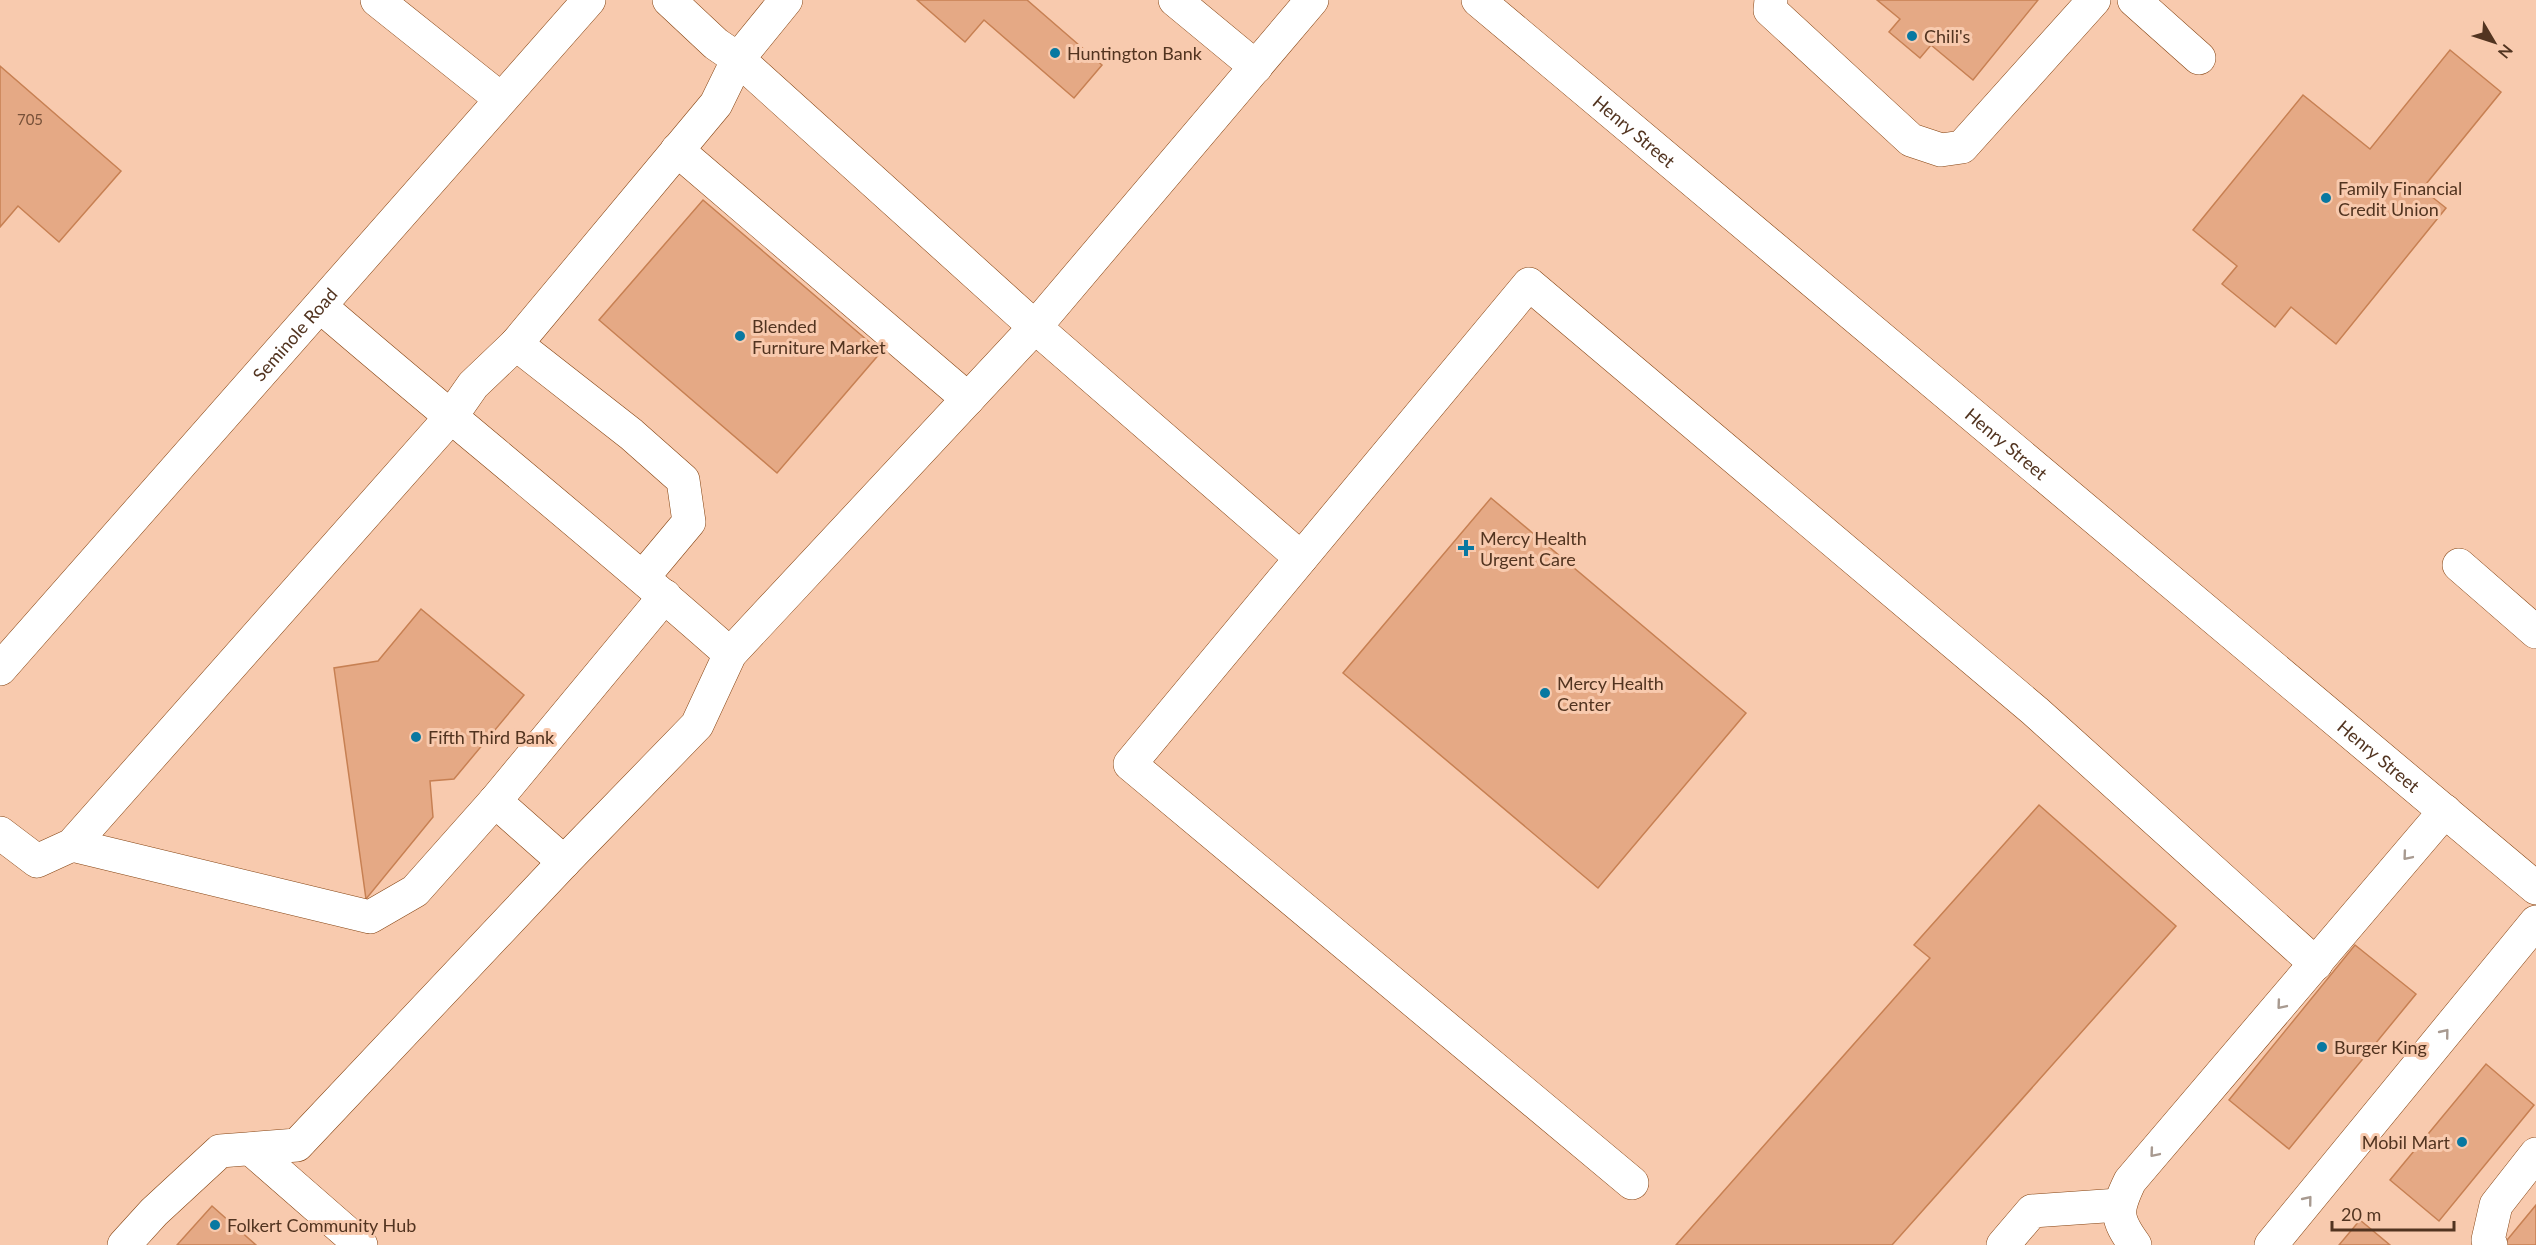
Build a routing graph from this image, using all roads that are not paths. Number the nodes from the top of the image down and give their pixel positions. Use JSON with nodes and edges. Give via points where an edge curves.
{"nodes":[{"id":1,"x":377,"y":0,"type":"edge"},
{"id":2,"x":589,"y":0,"type":"edge"},
{"id":3,"x":669,"y":0,"type":"edge"},
{"id":4,"x":786,"y":0,"type":"edge"},
{"id":5,"x":1174,"y":0,"type":"edge"},
{"id":6,"x":1312,"y":0,"type":"edge"},
{"id":7,"x":1478,"y":0,"type":"edge"},
{"id":8,"x":1771,"y":0,"type":"edge"},
{"id":9,"x":2094,"y":0,"type":"edge"},
{"id":10,"x":2134,"y":0,"type":"edge"},
{"id":11,"x":2199,"y":58,"type":"dead end"},
{"id":12,"x":738,"y":59,"type":"junction"},
{"id":13,"x":1256,"y":67,"type":"junction"},
{"id":14,"x":501,"y":99,"type":"junction"},
{"id":15,"x":677,"y":150,"type":"junction"},
{"id":16,"x":320,"y":306,"type":"junction"},
{"id":17,"x":1035,"y":327,"type":"junction"},
{"id":18,"x":516,"y":344,"type":"junction"},
{"id":19,"x":968,"y":399,"type":"junction"},
{"id":20,"x":450,"y":418,"type":"junction"},
{"id":21,"x":1301,"y":558,"type":"junction"},
{"id":22,"x":2459,"y":565,"type":"dead end"},
{"id":23,"x":654,"y":586,"type":"junction"},
{"id":24,"x":2536,"y":632,"type":"edge"},
{"id":25,"x":730,"y":654,"type":"junction"},
{"id":26,"x":0,"y":669,"type":"edge"},
{"id":27,"x":495,"y":801,"type":"junction"},
{"id":28,"x":2445,"y":811,"type":"junction"},
{"id":29,"x":0,"y":834,"type":"edge"},
{"id":30,"x":72,"y":845,"type":"junction"},
{"id":31,"x":564,"y":862,"type":"junction"},
{"id":32,"x":2536,"y":888,"type":"edge"},
{"id":33,"x":2536,"y":922,"type":"edge"},
{"id":34,"x":2316,"y":964,"type":"junction"},
{"id":35,"x":251,"y":1149,"type":"junction"},
{"id":36,"x":2536,"y":1154,"type":"edge"},
{"id":37,"x":1632,"y":1183,"type":"dead end"},
{"id":38,"x":2119,"y":1205,"type":"junction"},
{"id":39,"x":124,"y":1245,"type":"edge"},
{"id":40,"x":361,"y":1245,"type":"edge"},
{"id":41,"x":2004,"y":1245,"type":"edge"},
{"id":42,"x":2134,"y":1245,"type":"edge"},
{"id":43,"x":2271,"y":1245,"type":"edge"},
{"id":44,"x":2491,"y":1245,"type":"edge"}],
"edges":[{"from":1,"to":14,"type":"street"},
{"from":2,"to":14,"type":"street","name":"Seminole Road"},
{"from":3,"to":12,"type":"street"},
{"from":4,"to":12,"type":"street"},
{"from":5,"to":13,"type":"street"},
{"from":6,"to":13,"type":"street"},
{"from":7,"to":28,"type":"street","name":"Henry Street"},
{"from":8,"to":9,"type":"street","via":[[1770,10],[1911,140],[1941,150],[1962,147]]},
{"from":10,"to":11,"type":"street"},
{"from":12,"to":15,"type":"street","via":[[716,104]]},
{"from":12,"to":17,"type":"street"},
{"from":13,"to":17,"type":"street"},
{"from":14,"to":16,"type":"street","name":"Seminole Road"},
{"from":15,"to":18,"type":"street"},
{"from":15,"to":19,"type":"street"},
{"from":16,"to":20,"type":"street"},
{"from":16,"to":26,"type":"street","name":"Seminole Road"},
{"from":17,"to":19,"type":"street"},
{"from":17,"to":21,"type":"street"},
{"from":18,"to":20,"type":"street","via":[[473,385]]},
{"from":18,"to":23,"type":"street","via":[[683,480],[689,522]]},
{"from":19,"to":25,"type":"street"},
{"from":20,"to":23,"type":"street"},
{"from":20,"to":30,"type":"street"},
{"from":21,"to":34,"type":"street","via":[[1529,284],[2035,711]]},
{"from":21,"to":37,"type":"street","via":[[1130,764]]},
{"from":22,"to":24,"type":"street"},
{"from":23,"to":25,"type":"street"},
{"from":23,"to":27,"type":"street"},
{"from":25,"to":31,"type":"street","via":[[697,725]]},
{"from":27,"to":30,"type":"street","via":[[415,891],[370,917]]},
{"from":27,"to":31,"type":"street"},
{"from":28,"to":32,"type":"street","name":"Henry Street"},
{"from":28,"to":34,"type":"street","one_way":true},
{"from":29,"to":30,"type":"street","via":[[37,861]]},
{"from":31,"to":35,"type":"street","via":[[297,1145]]},
{"from":43,"to":33,"type":"street","one_way":true},
{"from":34,"to":38,"type":"street","one_way":true,"via":[[2130,1181]]},
{"from":35,"to":39,"type":"street","via":[[220,1151]]},
{"from":35,"to":40,"type":"street"},
{"from":36,"to":44,"type":"street","via":[[2496,1205],[2488,1240]]},
{"from":38,"to":41,"type":"street","via":[[2032,1211]]},
{"from":38,"to":42,"type":"street","via":[[2124,1230]]}]}
